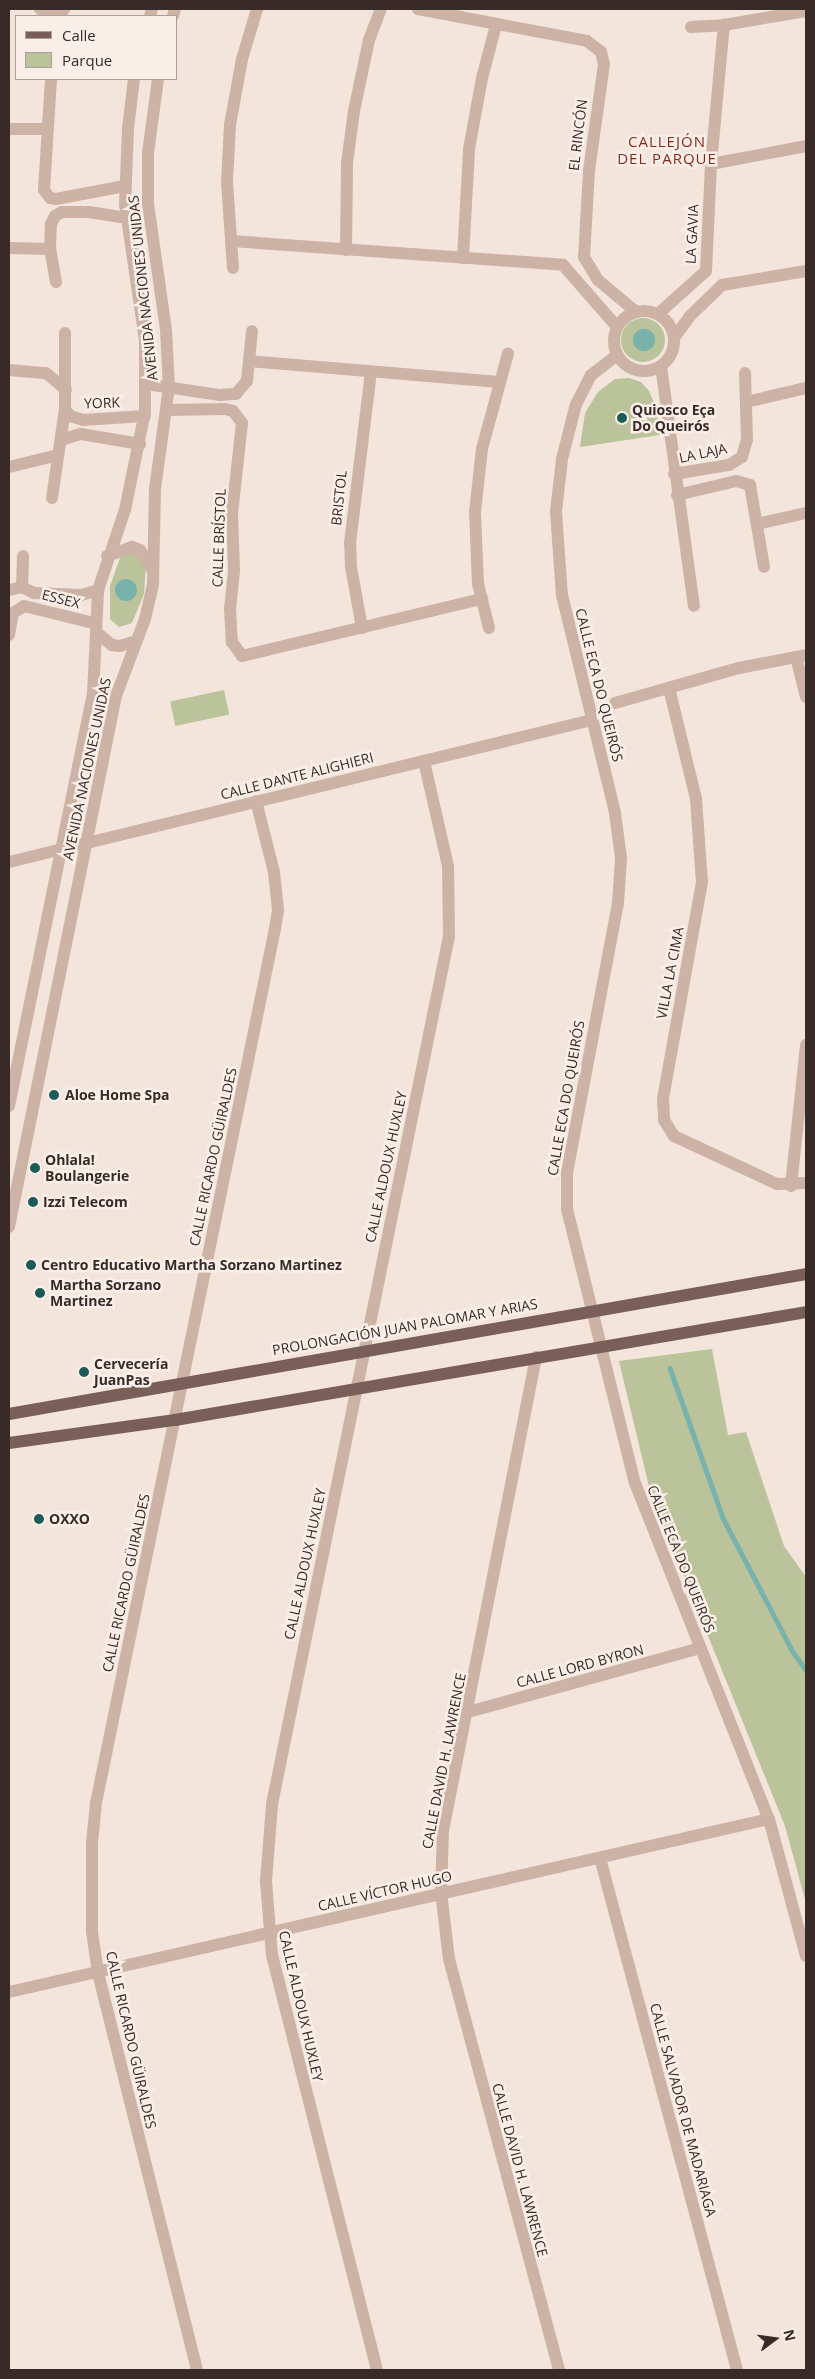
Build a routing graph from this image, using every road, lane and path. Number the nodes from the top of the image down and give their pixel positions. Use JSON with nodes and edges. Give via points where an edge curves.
{"nodes":[{"id":1,"x":40,"y":9,"type":"edge"},
{"id":2,"x":258,"y":9,"type":"edge"},
{"id":3,"x":381,"y":9,"type":"edge"},
{"id":4,"x":418,"y":9,"type":"edge"},
{"id":5,"x":806,"y":11,"type":"edge"},
{"id":6,"x":64,"y":12,"type":"edge"},
{"id":7,"x":496,"y":25,"type":"junction"},
{"id":8,"x":724,"y":25,"type":"junction"},
{"id":9,"x":691,"y":27,"type":"dead end"},
{"id":10,"x":51,"y":80,"type":"edge"},
{"id":11,"x":134,"y":80,"type":"edge"},
{"id":12,"x":158,"y":80,"type":"edge"},
{"id":13,"x":9,"y":129,"type":"edge"},
{"id":14,"x":47,"y":129,"type":"junction"},
{"id":15,"x":806,"y":146,"type":"edge"},
{"id":16,"x":711,"y":164,"type":"junction"},
{"id":17,"x":124,"y":186,"type":"junction"},
{"id":18,"x":126,"y":218,"type":"junction"},
{"id":19,"x":231,"y":242,"type":"junction"},
{"id":20,"x":9,"y":248,"type":"edge"},
{"id":21,"x":50,"y":249,"type":"junction"},
{"id":22,"x":346,"y":250,"type":"junction"},
{"id":23,"x":463,"y":258,"type":"junction"},
{"id":24,"x":233,"y":268,"type":"dead end"},
{"id":25,"x":806,"y":272,"type":"edge"},
{"id":26,"x":56,"y":282,"type":"dead end"},
{"id":27,"x":636,"y":312,"type":"junction"},
{"id":28,"x":658,"y":314,"type":"junction"},
{"id":29,"x":617,"y":326,"type":"junction"},
{"id":30,"x":252,"y":331,"type":"dead end"},
{"id":31,"x":65,"y":334,"type":"dead end"},
{"id":32,"x":674,"y":338,"type":"junction"},
{"id":33,"x":508,"y":353,"type":"dead end"},
{"id":34,"x":617,"y":355,"type":"junction"},
{"id":35,"x":249,"y":361,"type":"junction"},
{"id":36,"x":661,"y":366,"type":"junction"},
{"id":37,"x":9,"y":370,"type":"edge"},
{"id":38,"x":371,"y":371,"type":"junction"},
{"id":39,"x":745,"y":373,"type":"dead end"},
{"id":40,"x":499,"y":382,"type":"junction"},
{"id":41,"x":146,"y":384,"type":"junction"},
{"id":42,"x":168,"y":387,"type":"junction"},
{"id":43,"x":806,"y":388,"type":"edge"},
{"id":44,"x":66,"y":390,"type":"junction"},
{"id":45,"x":746,"y":402,"type":"junction"},
{"id":46,"x":65,"y":409,"type":"junction"},
{"id":47,"x":167,"y":410,"type":"junction"},
{"id":48,"x":145,"y":416,"type":"junction"},
{"id":49,"x":61,"y":440,"type":"junction"},
{"id":50,"x":140,"y":444,"type":"junction"},
{"id":51,"x":58,"y":455,"type":"junction"},
{"id":52,"x":9,"y":467,"type":"edge"},
{"id":53,"x":674,"y":474,"type":"junction"},
{"id":54,"x":677,"y":495,"type":"junction"},
{"id":55,"x":52,"y":498,"type":"dead end"},
{"id":56,"x":806,"y":513,"type":"edge"},
{"id":57,"x":758,"y":524,"type":"junction"},
{"id":58,"x":23,"y":556,"type":"dead end"},
{"id":59,"x":107,"y":556,"type":"junction"},
{"id":60,"x":764,"y":567,"type":"dead end"},
{"id":61,"x":154,"y":573,"type":"junction"},
{"id":62,"x":22,"y":587,"type":"junction"},
{"id":63,"x":9,"y":590,"type":"edge"},
{"id":64,"x":98,"y":590,"type":"junction"},
{"id":65,"x":482,"y":599,"type":"junction"},
{"id":66,"x":694,"y":606,"type":"dead end"},
{"id":67,"x":95,"y":627,"type":"junction"},
{"id":68,"x":362,"y":628,"type":"junction"},
{"id":69,"x":489,"y":628,"type":"dead end"},
{"id":70,"x":9,"y":635,"type":"edge"},
{"id":71,"x":136,"y":641,"type":"junction"},
{"id":72,"x":801,"y":656,"type":"edge"},
{"id":73,"x":669,"y":688,"type":"junction"},
{"id":74,"x":806,"y":697,"type":"edge"},
{"id":75,"x":615,"y":703,"type":"dead end"},
{"id":76,"x":592,"y":720,"type":"junction"},
{"id":77,"x":424,"y":761,"type":"junction"},
{"id":78,"x":256,"y":801,"type":"junction"},
{"id":79,"x":86,"y":843,"type":"junction"},
{"id":80,"x":61,"y":849,"type":"junction"},
{"id":81,"x":9,"y":862,"type":"edge"},
{"id":82,"x":806,"y":1046,"type":"edge"},
{"id":83,"x":9,"y":1106,"type":"edge"},
{"id":84,"x":806,"y":1183,"type":"edge"},
{"id":85,"x":791,"y":1186,"type":"junction"},
{"id":86,"x":9,"y":1227,"type":"edge"},
{"id":87,"x":806,"y":1274,"type":"edge"},
{"id":88,"x":591,"y":1310,"type":"junction"},
{"id":89,"x":806,"y":1312,"type":"edge"},
{"id":90,"x":600,"y":1346,"type":"junction"},
{"id":91,"x":364,"y":1350,"type":"junction"},
{"id":92,"x":536,"y":1357,"type":"junction"},
{"id":93,"x":183,"y":1381,"type":"junction"},
{"id":94,"x":356,"y":1388,"type":"junction"},
{"id":95,"x":9,"y":1414,"type":"edge"},
{"id":96,"x":175,"y":1420,"type":"junction"},
{"id":97,"x":9,"y":1442,"type":"edge"},
{"id":98,"x":700,"y":1648,"type":"junction"},
{"id":99,"x":468,"y":1712,"type":"junction"},
{"id":100,"x":769,"y":1819,"type":"junction"},
{"id":101,"x":600,"y":1858,"type":"junction"},
{"id":102,"x":441,"y":1892,"type":"junction"},
{"id":103,"x":268,"y":1934,"type":"junction"},
{"id":104,"x":806,"y":1956,"type":"edge"},
{"id":105,"x":98,"y":1972,"type":"junction"},
{"id":106,"x":9,"y":1992,"type":"edge"},
{"id":107,"x":198,"y":2370,"type":"edge"},
{"id":108,"x":377,"y":2370,"type":"edge"},
{"id":109,"x":559,"y":2370,"type":"edge"},
{"id":110,"x":737,"y":2370,"type":"edge"}],
"edges":[{"from":1,"to":6,"type":"street"},
{"from":2,"to":19,"type":"street","via":[[242,59],[230,126],[227,182]]},
{"from":3,"to":22,"type":"street","via":[[370,40],[354,111],[348,163]]},
{"from":4,"to":7,"type":"street","name":"EL RINCÓN"},
{"from":5,"to":8,"type":"street"},
{"from":7,"to":23,"type":"street","via":[[469,149]]},
{"from":7,"to":27,"type":"street","name":"EL RINCÓN","via":[[587,41],[601,52],[604,64],[590,164],[584,257],[607,290]]},
{"from":8,"to":9,"type":"street"},
{"from":8,"to":16,"type":"street","name":"LA GAVIA"},
{"from":10,"to":14,"type":"street"},
{"from":11,"to":17,"type":"street","name":"AVENIDA NACIONES UNIDAS"},
{"from":12,"to":42,"type":"street","name":"AVENIDA NACIONES UNIDAS","via":[[148,153],[148,204],[166,330]]},
{"from":13,"to":14,"type":"street"},
{"from":14,"to":17,"type":"street","via":[[43,179],[50,198]]},
{"from":15,"to":16,"type":"street"},
{"from":16,"to":28,"type":"street","name":"LA GAVIA","via":[[706,271]]},
{"from":17,"to":18,"type":"street","name":"AVENIDA NACIONES UNIDAS"},
{"from":18,"to":21,"type":"street","via":[[62,212],[51,224]]},
{"from":18,"to":41,"type":"street","name":"AVENIDA NACIONES UNIDAS","via":[[144,340]]},
{"from":19,"to":22,"type":"street"},
{"from":19,"to":24,"type":"street"},
{"from":20,"to":21,"type":"street"},
{"from":21,"to":26,"type":"street"},
{"from":22,"to":23,"type":"street"},
{"from":23,"to":29,"type":"street","via":[[563,265]]},
{"from":25,"to":32,"type":"street","via":[[722,285],[690,316]]},
{"from":27,"to":28,"type":"street"},
{"from":27,"to":29,"type":"street"},
{"from":28,"to":32,"type":"street","via":[[669,324]]},
{"from":29,"to":34,"type":"street","via":[[614,341]]},
{"from":30,"to":35,"type":"street"},
{"from":31,"to":44,"type":"street","name":"YORK"},
{"from":32,"to":36,"type":"street","via":[[671,354]]},
{"from":33,"to":40,"type":"street"},
{"from":34,"to":36,"type":"street","via":[[632,368],[652,370]]},
{"from":34,"to":76,"type":"street","name":"CALLE ECA DO QUEIRÓS","via":[[591,375],[576,404],[562,458],[556,512],[562,595]]},
{"from":35,"to":38,"type":"street"},
{"from":35,"to":42,"type":"street","via":[[247,381],[242,390],[228,396]]},
{"from":36,"to":53,"type":"street"},
{"from":37,"to":44,"type":"street","name":"YORK","via":[[46,373]]},
{"from":38,"to":40,"type":"street"},
{"from":38,"to":68,"type":"street","name":"BRISTOL","via":[[350,543]]},
{"from":39,"to":45,"type":"street","name":"LA LAJA"},
{"from":40,"to":65,"type":"street","via":[[482,448],[476,504],[478,584]]},
{"from":41,"to":42,"type":"street"},
{"from":41,"to":48,"type":"street","name":"AVENIDA NACIONES UNIDAS"},
{"from":42,"to":47,"type":"street","name":"AVENIDA NACIONES UNIDAS"},
{"from":43,"to":45,"type":"street"},
{"from":44,"to":46,"type":"street","name":"YORK"},
{"from":45,"to":53,"type":"street","name":"LA LAJA","via":[[747,440],[742,457],[729,465]]},
{"from":46,"to":48,"type":"street","name":"YORK","via":[[70,416],[83,420]]},
{"from":46,"to":49,"type":"street","name":"YORK"},
{"from":47,"to":61,"type":"street","name":"AVENIDA NACIONES UNIDAS","via":[[155,489]]},
{"from":47,"to":68,"type":"street","name":"CALLE BRÍSTOL","via":[[225,409],[233,411],[242,423],[232,513],[234,571],[230,608],[232,642],[238,653],[248,656]]},
{"from":48,"to":50,"type":"street","name":"AVENIDA NACIONES UNIDAS"},
{"from":49,"to":50,"type":"street","via":[[81,434]]},
{"from":49,"to":51,"type":"street","name":"YORK"},
{"from":50,"to":59,"type":"street","name":"AVENIDA NACIONES UNIDAS","via":[[125,510]]},
{"from":51,"to":52,"type":"street"},
{"from":51,"to":55,"type":"street","name":"YORK"},
{"from":53,"to":54,"type":"street"},
{"from":54,"to":57,"type":"street","via":[[743,481],[752,491]]},
{"from":54,"to":66,"type":"street"},
{"from":56,"to":57,"type":"street"},
{"from":57,"to":60,"type":"street"},
{"from":58,"to":62,"type":"street"},
{"from":59,"to":61,"type":"street","via":[[132,547],[140,550]]},
{"from":59,"to":64,"type":"street","name":"AVENIDA NACIONES UNIDAS"},
{"from":61,"to":71,"type":"street","name":"AVENIDA NACIONES UNIDAS","via":[[145,619]]},
{"from":62,"to":63,"type":"street","name":"ESSEX"},
{"from":62,"to":64,"type":"street","name":"ESSEX","via":[[34,593],[57,594],[90,594]]},
{"from":64,"to":67,"type":"street","name":"AVENIDA NACIONES UNIDAS"},
{"from":65,"to":68,"type":"street"},
{"from":65,"to":69,"type":"street"},
{"from":67,"to":70,"type":"street","name":"ESSEX","via":[[24,606],[13,613]]},
{"from":67,"to":71,"type":"street","name":"ESSEX","via":[[112,645]]},
{"from":67,"to":80,"type":"street","name":"AVENIDA NACIONES UNIDAS","via":[[93,694]]},
{"from":71,"to":79,"type":"street","name":"AVENIDA NACIONES UNIDAS","via":[[116,696]]},
{"from":72,"to":73,"type":"street","via":[[739,668]]},
{"from":72,"to":74,"type":"street"},
{"from":73,"to":75,"type":"street"},
{"from":73,"to":85,"type":"street","name":"VILLA LA CIMA","via":[[696,800],[702,874],[665,1089],[664,1120],[668,1129],[683,1141],[777,1184]]},
{"from":76,"to":77,"type":"street","name":"CALLE DANTE ALIGHIERI"},
{"from":76,"to":88,"type":"street","name":"CALLE ECA DO QUEIRÓS","via":[[615,813],[621,858],[618,903],[565,1186],[569,1222]]},
{"from":77,"to":78,"type":"street","name":"CALLE DANTE ALIGHIERI"},
{"from":77,"to":91,"type":"street","name":"CALLE ALDOUX HUXLEY","via":[[448,866],[449,936]]},
{"from":78,"to":79,"type":"street","name":"CALLE DANTE ALIGHIERI"},
{"from":78,"to":93,"type":"street","name":"CALLE RICARDO GÜIRALDES","via":[[274,872],[278,910]]},
{"from":79,"to":80,"type":"street","name":"CALLE DANTE ALIGHIERI"},
{"from":79,"to":86,"type":"street","name":"AVENIDA NACIONES UNIDAS"},
{"from":80,"to":81,"type":"street","name":"CALLE DANTE ALIGHIERI"},
{"from":80,"to":83,"type":"street","name":"AVENIDA NACIONES UNIDAS"},
{"from":82,"to":85,"type":"street"},
{"from":84,"to":85,"type":"street","name":"VILLA LA CIMA"},
{"from":87,"to":88,"type":"main road","name":"PROLONGACIÓN JUAN PALOMAR Y ARIAS"},
{"from":88,"to":90,"type":"street","name":"CALLE ECA DO QUEIRÓS"},
{"from":88,"to":91,"type":"main road","name":"PROLONGACIÓN JUAN PALOMAR Y ARIAS"},
{"from":89,"to":90,"type":"main road"},
{"from":90,"to":92,"type":"main road"},
{"from":90,"to":98,"type":"street","name":"CALLE ECA DO QUEIRÓS","via":[[641,1501]]},
{"from":91,"to":93,"type":"main road","name":"PROLONGACIÓN JUAN PALOMAR Y ARIAS"},
{"from":91,"to":94,"type":"street","name":"CALLE ALDOUX HUXLEY"},
{"from":92,"to":94,"type":"main road"},
{"from":92,"to":99,"type":"street","name":"CALLE DAVID H. LAWRENCE"},
{"from":93,"to":95,"type":"main road","name":"PROLONGACIÓN JUAN PALOMAR Y ARIAS"},
{"from":93,"to":96,"type":"street","name":"CALLE RICARDO GÜIRALDES"},
{"from":94,"to":96,"type":"main road"},
{"from":94,"to":103,"type":"street","name":"CALLE ALDOUX HUXLEY","via":[[272,1804],[267,1848]]},
{"from":96,"to":97,"type":"main road"},
{"from":96,"to":105,"type":"street","name":"CALLE RICARDO GÜIRALDES","via":[[96,1803],[91,1891]]},
{"from":98,"to":99,"type":"street","name":"CALLE LORD BYRON"},
{"from":98,"to":100,"type":"street","name":"CALLE ECA DO QUEIRÓS"},
{"from":99,"to":102,"type":"street","name":"CALLE DAVID H. LAWRENCE","via":[[443,1830]]},
{"from":100,"to":101,"type":"street","name":"CALLE VÍCTOR HUGO"},
{"from":100,"to":104,"type":"street","name":"CALLE ECA DO QUEIRÓS"},
{"from":101,"to":102,"type":"street","name":"CALLE VÍCTOR HUGO"},
{"from":101,"to":110,"type":"street","name":"CALLE SALVADOR DE MADARIAGA"},
{"from":102,"to":103,"type":"street","name":"CALLE VÍCTOR HUGO"},
{"from":102,"to":109,"type":"street","name":"CALLE DAVID H. LAWRENCE","via":[[448,1959]]},
{"from":103,"to":105,"type":"street","name":"CALLE VÍCTOR HUGO"},
{"from":103,"to":108,"type":"street","name":"CALLE ALDOUX HUXLEY"},
{"from":105,"to":106,"type":"street","name":"CALLE VÍCTOR HUGO"},
{"from":105,"to":107,"type":"street","name":"CALLE RICARDO GÜIRALDES"}]}
